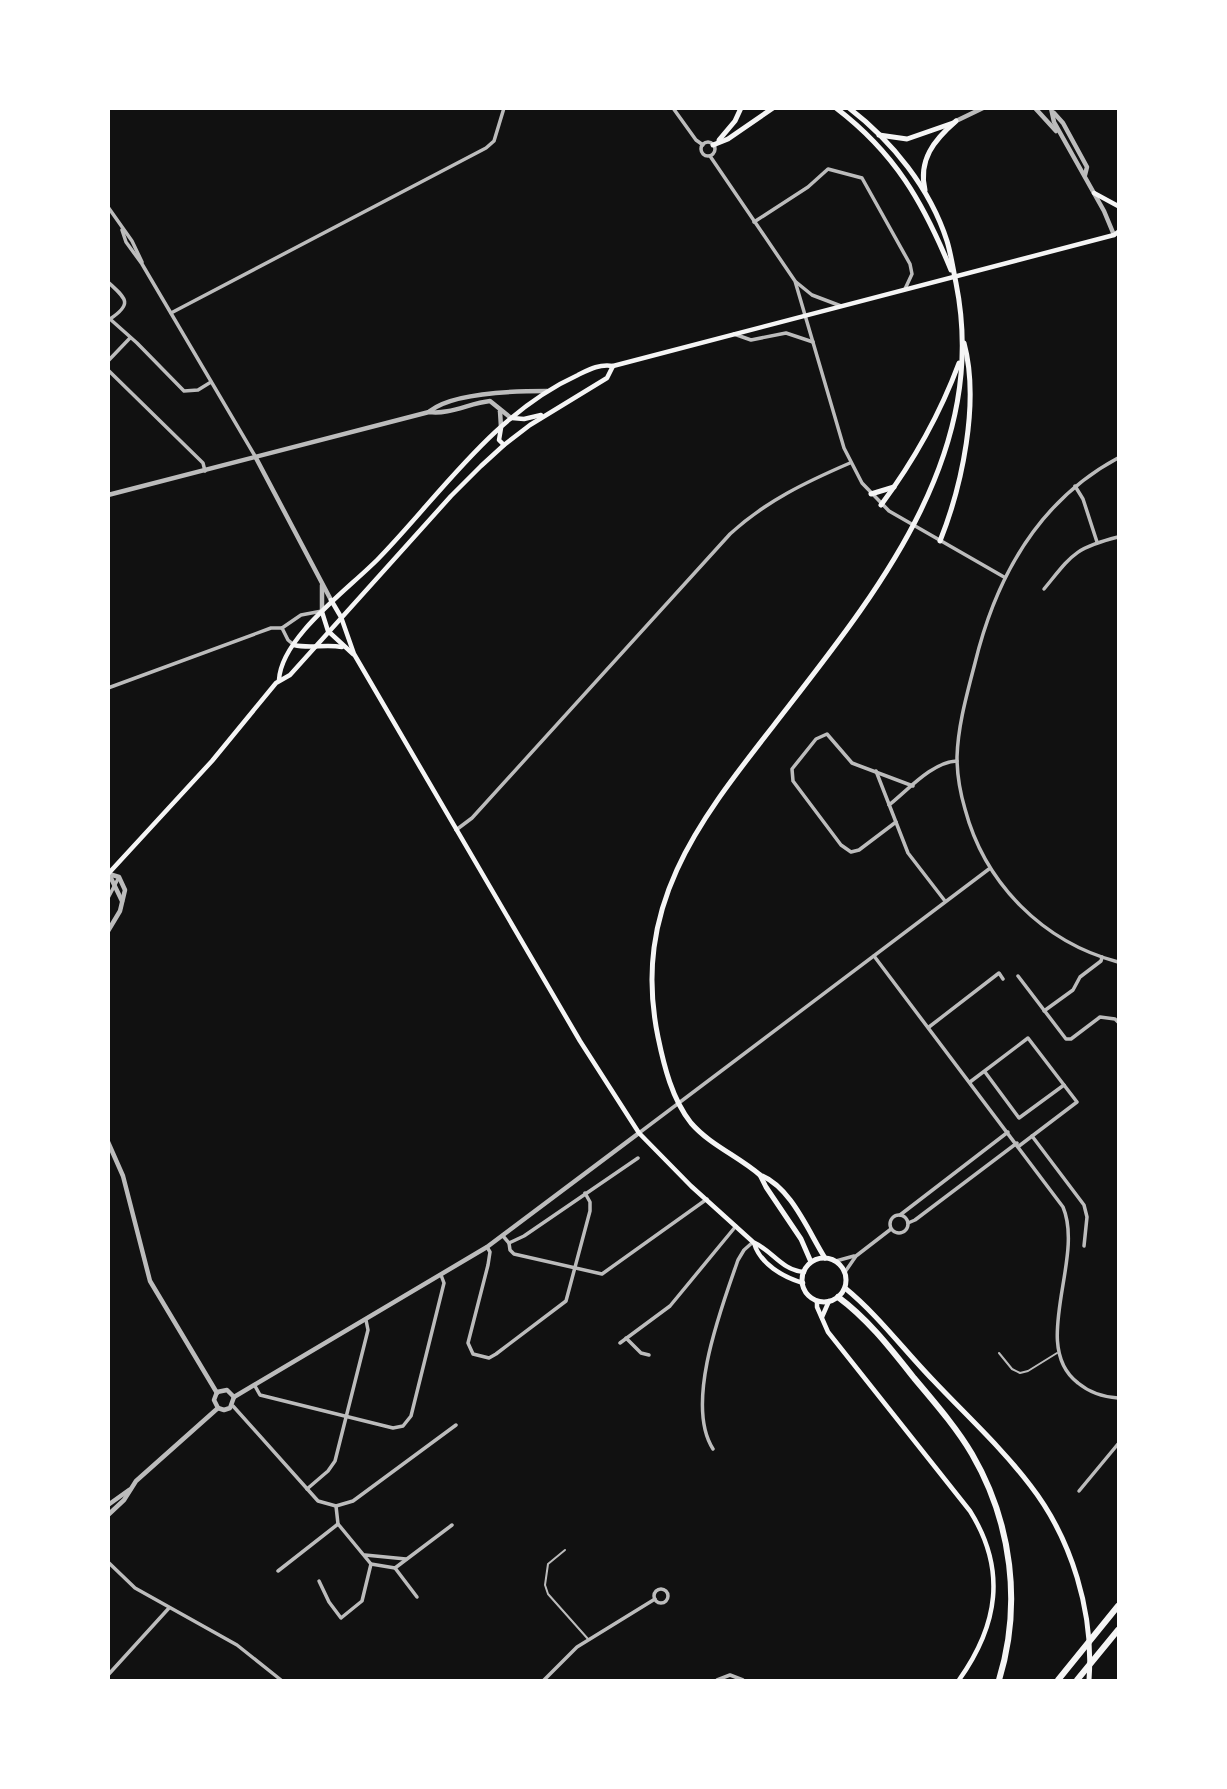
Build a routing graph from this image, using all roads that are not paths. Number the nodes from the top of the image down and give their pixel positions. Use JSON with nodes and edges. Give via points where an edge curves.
{"nodes":[{"id":1,"x":504,"y":108,"type":"edge"},
{"id":2,"x":673,"y":108,"type":"edge"},
{"id":3,"x":741,"y":108,"type":"edge"},
{"id":4,"x":773,"y":108,"type":"edge"},
{"id":5,"x":836,"y":108,"type":"edge"},
{"id":6,"x":849,"y":108,"type":"edge"},
{"id":7,"x":983,"y":108,"type":"edge"},
{"id":8,"x":1035,"y":108,"type":"edge"},
{"id":9,"x":1052,"y":111,"type":"edge"},
{"id":10,"x":956,"y":121,"type":"junction"},
{"id":11,"x":879,"y":135,"type":"junction"},
{"id":12,"x":1063,"y":139,"type":"junction"},
{"id":13,"x":716,"y":143,"type":"junction"},
{"id":14,"x":703,"y":145,"type":"junction"},
{"id":15,"x":710,"y":156,"type":"junction"},
{"id":16,"x":1085,"y":176,"type":"junction"},
{"id":17,"x":1094,"y":193,"type":"junction"},
{"id":18,"x":927,"y":198,"type":"junction"},
{"id":19,"x":1118,"y":206,"type":"edge"},
{"id":20,"x":108,"y":207,"type":"edge"},
{"id":21,"x":754,"y":222,"type":"junction"},
{"id":22,"x":1117,"y":234,"type":"edge"},
{"id":23,"x":795,"y":281,"type":"junction"},
{"id":24,"x":108,"y":282,"type":"edge"},
{"id":25,"x":956,"y":283,"type":"junction"},
{"id":26,"x":905,"y":289,"type":"junction"},
{"id":27,"x":841,"y":306,"type":"junction"},
{"id":28,"x":171,"y":313,"type":"junction"},
{"id":29,"x":805,"y":315,"type":"junction"},
{"id":30,"x":109,"y":320,"type":"edge"},
{"id":31,"x":734,"y":333,"type":"junction"},
{"id":32,"x":962,"y":334,"type":"junction"},
{"id":33,"x":130,"y":338,"type":"junction"},
{"id":34,"x":813,"y":342,"type":"junction"},
{"id":35,"x":961,"y":357,"type":"junction"},
{"id":36,"x":108,"y":360,"type":"edge"},
{"id":37,"x":613,"y":366,"type":"junction"},
{"id":38,"x":108,"y":370,"type":"edge"},
{"id":39,"x":211,"y":382,"type":"junction"},
{"id":40,"x":548,"y":391,"type":"junction"},
{"id":41,"x":500,"y":410,"type":"junction"},
{"id":42,"x":429,"y":412,"type":"junction"},
{"id":43,"x":547,"y":414,"type":"junction"},
{"id":44,"x":511,"y":418,"type":"junction"},
{"id":45,"x":501,"y":427,"type":"junction"},
{"id":46,"x":504,"y":445,"type":"junction"},
{"id":47,"x":256,"y":458,"type":"junction"},
{"id":48,"x":1118,"y":458,"type":"edge"},
{"id":49,"x":850,"y":463,"type":"junction"},
{"id":50,"x":205,"y":471,"type":"junction"},
{"id":51,"x":1075,"y":486,"type":"junction"},
{"id":52,"x":894,"y":487,"type":"junction"},
{"id":53,"x":871,"y":494,"type":"junction"},
{"id":54,"x":108,"y":495,"type":"edge"},
{"id":55,"x":881,"y":505,"type":"junction"},
{"id":56,"x":1118,"y":537,"type":"edge"},
{"id":57,"x":940,"y":541,"type":"junction"},
{"id":58,"x":1098,"y":542,"type":"junction"},
{"id":59,"x":1004,"y":577,"type":"junction"},
{"id":60,"x":322,"y":584,"type":"junction"},
{"id":61,"x":1044,"y":589,"type":"dead end"},
{"id":62,"x":331,"y":600,"type":"junction"},
{"id":63,"x":322,"y":611,"type":"junction"},
{"id":64,"x":341,"y":617,"type":"junction"},
{"id":65,"x":282,"y":628,"type":"junction"},
{"id":66,"x":328,"y":631,"type":"junction"},
{"id":67,"x":294,"y":645,"type":"junction"},
{"id":68,"x":315,"y":646,"type":"junction"},
{"id":69,"x":344,"y":647,"type":"junction"},
{"id":70,"x":354,"y":654,"type":"junction"},
{"id":71,"x":279,"y":680,"type":"junction"},
{"id":72,"x":108,"y":688,"type":"edge"},
{"id":73,"x":957,"y":761,"type":"junction"},
{"id":74,"x":876,"y":771,"type":"junction"},
{"id":75,"x":913,"y":786,"type":"junction"},
{"id":76,"x":889,"y":805,"type":"junction"},
{"id":77,"x":896,"y":822,"type":"junction"},
{"id":78,"x":456,"y":830,"type":"junction"},
{"id":79,"x":989,"y":869,"type":"junction"},
{"id":80,"x":108,"y":874,"type":"edge"},
{"id":81,"x":119,"y":877,"type":"junction"},
{"id":82,"x":114,"y":888,"type":"junction"},
{"id":83,"x":108,"y":898,"type":"edge"},
{"id":84,"x":122,"y":902,"type":"junction"},
{"id":85,"x":945,"y":902,"type":"junction"},
{"id":86,"x":108,"y":931,"type":"edge"},
{"id":87,"x":874,"y":956,"type":"junction"},
{"id":88,"x":1102,"y":957,"type":"junction"},
{"id":89,"x":1118,"y":962,"type":"edge"},
{"id":90,"x":1018,"y":976,"type":"dead end"},
{"id":91,"x":1003,"y":979,"type":"dead end"},
{"id":92,"x":1044,"y":1011,"type":"junction"},
{"id":93,"x":1118,"y":1022,"type":"edge"},
{"id":94,"x":929,"y":1027,"type":"junction"},
{"id":95,"x":984,"y":1072,"type":"junction"},
{"id":96,"x":970,"y":1082,"type":"junction"},
{"id":97,"x":1064,"y":1085,"type":"junction"},
{"id":98,"x":1008,"y":1132,"type":"junction"},
{"id":99,"x":639,"y":1133,"type":"junction"},
{"id":100,"x":1032,"y":1136,"type":"junction"},
{"id":101,"x":108,"y":1142,"type":"edge"},
{"id":102,"x":1018,"y":1145,"type":"junction"},
{"id":103,"x":638,"y":1158,"type":"dead end"},
{"id":104,"x":760,"y":1175,"type":"junction"},
{"id":105,"x":585,"y":1194,"type":"junction"},
{"id":106,"x":706,"y":1199,"type":"junction"},
{"id":107,"x":900,"y":1215,"type":"junction"},
{"id":108,"x":908,"y":1223,"type":"junction"},
{"id":109,"x":736,"y":1226,"type":"junction"},
{"id":110,"x":891,"y":1229,"type":"junction"},
{"id":111,"x":503,"y":1236,"type":"junction"},
{"id":112,"x":753,"y":1242,"type":"junction"},
{"id":113,"x":509,"y":1243,"type":"junction"},
{"id":114,"x":1084,"y":1246,"type":"dead end"},
{"id":115,"x":487,"y":1247,"type":"junction"},
{"id":116,"x":856,"y":1256,"type":"junction"},
{"id":117,"x":825,"y":1258,"type":"junction"},
{"id":118,"x":836,"y":1261,"type":"junction"},
{"id":119,"x":811,"y":1262,"type":"junction"},
{"id":120,"x":575,"y":1270,"type":"junction"},
{"id":121,"x":804,"y":1272,"type":"junction"},
{"id":122,"x":845,"y":1272,"type":"junction"},
{"id":123,"x":442,"y":1275,"type":"junction"},
{"id":124,"x":803,"y":1283,"type":"junction"},
{"id":125,"x":845,"y":1288,"type":"junction"},
{"id":126,"x":838,"y":1297,"type":"junction"},
{"id":127,"x":817,"y":1301,"type":"junction"},
{"id":128,"x":829,"y":1301,"type":"junction"},
{"id":129,"x":822,"y":1318,"type":"junction"},
{"id":130,"x":366,"y":1320,"type":"junction"},
{"id":131,"x":626,"y":1338,"type":"junction"},
{"id":132,"x":620,"y":1343,"type":"dead end"},
{"id":133,"x":999,"y":1353,"type":"dead end"},
{"id":134,"x":1058,"y":1353,"type":"junction"},
{"id":135,"x":649,"y":1355,"type":"dead end"},
{"id":136,"x":255,"y":1386,"type":"junction"},
{"id":137,"x":217,"y":1393,"type":"junction"},
{"id":138,"x":234,"y":1397,"type":"junction"},
{"id":139,"x":1118,"y":1398,"type":"edge"},
{"id":140,"x":233,"y":1406,"type":"junction"},
{"id":141,"x":218,"y":1408,"type":"junction"},
{"id":142,"x":346,"y":1417,"type":"junction"},
{"id":143,"x":456,"y":1425,"type":"dead end"},
{"id":144,"x":1118,"y":1444,"type":"edge"},
{"id":145,"x":713,"y":1449,"type":"dead end"},
{"id":146,"x":130,"y":1489,"type":"junction"},
{"id":147,"x":307,"y":1489,"type":"junction"},
{"id":148,"x":1079,"y":1491,"type":"dead end"},
{"id":149,"x":108,"y":1505,"type":"edge"},
{"id":150,"x":336,"y":1506,"type":"junction"},
{"id":151,"x":108,"y":1515,"type":"edge"},
{"id":152,"x":338,"y":1524,"type":"junction"},
{"id":153,"x":452,"y":1525,"type":"dead end"},
{"id":154,"x":565,"y":1550,"type":"dead end"},
{"id":155,"x":365,"y":1555,"type":"junction"},
{"id":156,"x":408,"y":1559,"type":"junction"},
{"id":157,"x":108,"y":1562,"type":"edge"},
{"id":158,"x":370,"y":1564,"type":"junction"},
{"id":159,"x":395,"y":1568,"type":"junction"},
{"id":160,"x":278,"y":1571,"type":"dead end"},
{"id":161,"x":319,"y":1581,"type":"dead end"},
{"id":162,"x":417,"y":1597,"type":"dead end"},
{"id":163,"x":655,"y":1599,"type":"dead end"},
{"id":164,"x":1118,"y":1606,"type":"edge"},
{"id":165,"x":169,"y":1608,"type":"junction"},
{"id":166,"x":1118,"y":1630,"type":"edge"},
{"id":167,"x":588,"y":1640,"type":"junction"},
{"id":168,"x":108,"y":1675,"type":"edge"},
{"id":169,"x":281,"y":1681,"type":"edge"},
{"id":170,"x":544,"y":1681,"type":"edge"},
{"id":171,"x":717,"y":1681,"type":"edge"},
{"id":172,"x":743,"y":1681,"type":"edge"},
{"id":173,"x":959,"y":1681,"type":"edge"},
{"id":174,"x":999,"y":1681,"type":"edge"},
{"id":175,"x":1058,"y":1681,"type":"edge"},
{"id":176,"x":1077,"y":1681,"type":"edge"},
{"id":177,"x":1088,"y":1681,"type":"edge"}],
"edges":[{"from":1,"to":28,"type":"street","via":[[494,141],[481,151]]},
{"from":2,"to":14,"type":"street"},
{"from":3,"to":13,"type":"main road"},
{"from":4,"to":13,"type":"main road"},
{"from":5,"to":25,"type":"main road","via":[[876,143],[906,180],[931,223]]},
{"from":6,"to":11,"type":"main road"},
{"from":7,"to":10,"type":"street"},
{"from":8,"to":12,"type":"street"},
{"from":9,"to":12,"type":"street"},
{"from":9,"to":16,"type":"street","via":[[1087,167]]},
{"from":10,"to":11,"type":"main road","via":[[907,139]]},
{"from":10,"to":18,"type":"main road","via":[[928,154],[923,174]]},
{"from":11,"to":18,"type":"main road"},
{"from":12,"to":16,"type":"street"},
{"from":13,"to":14,"type":"street"},
{"from":13,"to":15,"type":"street"},
{"from":14,"to":15,"type":"street","via":[[702,153]]},
{"from":15,"to":21,"type":"street"},
{"from":16,"to":17,"type":"street"},
{"from":17,"to":19,"type":"main road"},
{"from":17,"to":22,"type":"street"},
{"from":18,"to":25,"type":"main road","via":[[948,243]]},
{"from":20,"to":28,"type":"street"},
{"from":21,"to":23,"type":"street"},
{"from":21,"to":26,"type":"street","via":[[808,187],[824,171],[864,180],[910,264],[912,274]]},
{"from":22,"to":26,"type":"main road"},
{"from":23,"to":27,"type":"street","via":[[812,295]]},
{"from":23,"to":29,"type":"street"},
{"from":24,"to":30,"type":"street","via":[[124,297],[125,307]]},
{"from":25,"to":32,"type":"main road"},
{"from":26,"to":27,"type":"main road"},
{"from":27,"to":29,"type":"main road"},
{"from":28,"to":39,"type":"street"},
{"from":29,"to":31,"type":"main road"},
{"from":29,"to":34,"type":"street"},
{"from":30,"to":33,"type":"street"},
{"from":31,"to":34,"type":"street","via":[[751,340],[783,332]]},
{"from":31,"to":37,"type":"main road"},
{"from":32,"to":35,"type":"main road"},
{"from":32,"to":57,"type":"main road","via":[[969,360],[964,454],[957,494]]},
{"from":33,"to":36,"type":"street"},
{"from":33,"to":39,"type":"street","via":[[184,391]]},
{"from":34,"to":49,"type":"street"},
{"from":35,"to":52,"type":"main road","via":[[932,422]]},
{"from":35,"to":104,"type":"main road","via":[[946,448],[909,534],[860,612],[702,820],[678,864],[660,916],[654,1009],[671,1083],[686,1116],[701,1133]]},
{"from":37,"to":40,"type":"main road","via":[[601,364]]},
{"from":37,"to":43,"type":"main road","via":[[607,378]]},
{"from":38,"to":50,"type":"street","via":[[203,463]]},
{"from":39,"to":47,"type":"street"},
{"from":40,"to":42,"type":"street","via":[[481,395],[436,406]]},
{"from":40,"to":44,"type":"main road"},
{"from":41,"to":42,"type":"street","via":[[487,401]]},
{"from":41,"to":44,"type":"street"},
{"from":41,"to":45,"type":"street"},
{"from":42,"to":47,"type":"street"},
{"from":43,"to":44,"type":"main road"},
{"from":43,"to":46,"type":"main road"},
{"from":44,"to":45,"type":"main road"},
{"from":45,"to":46,"type":"main road","via":[[499,437]]},
{"from":45,"to":62,"type":"main road","via":[[378,559]]},
{"from":46,"to":64,"type":"main road"},
{"from":47,"to":50,"type":"street"},
{"from":47,"to":60,"type":"street"},
{"from":48,"to":51,"type":"street"},
{"from":49,"to":53,"type":"street"},
{"from":49,"to":78,"type":"street","via":[[771,501],[730,534],[472,818]]},
{"from":50,"to":54,"type":"street"},
{"from":51,"to":58,"type":"street"},
{"from":51,"to":59,"type":"street","via":[[1033,531]]},
{"from":52,"to":53,"type":"main road"},
{"from":52,"to":55,"type":"main road"},
{"from":53,"to":55,"type":"street"},
{"from":55,"to":57,"type":"street"},
{"from":56,"to":58,"type":"street"},
{"from":57,"to":59,"type":"street"},
{"from":58,"to":61,"type":"street","via":[[1073,554]]},
{"from":59,"to":73,"type":"street","via":[[981,639],[960,722]]},
{"from":60,"to":62,"type":"street"},
{"from":60,"to":63,"type":"street"},
{"from":62,"to":63,"type":"main road"},
{"from":62,"to":64,"type":"main road"},
{"from":63,"to":65,"type":"street","via":[[301,615]]},
{"from":63,"to":66,"type":"main road"},
{"from":63,"to":67,"type":"main road"},
{"from":64,"to":66,"type":"main road"},
{"from":64,"to":70,"type":"main road"},
{"from":65,"to":67,"type":"street"},
{"from":65,"to":72,"type":"street","via":[[271,628]]},
{"from":66,"to":68,"type":"main road"},
{"from":66,"to":69,"type":"main road"},
{"from":67,"to":68,"type":"main road"},
{"from":67,"to":71,"type":"main road","via":[[280,668]]},
{"from":68,"to":69,"type":"main road"},
{"from":68,"to":71,"type":"main road","via":[[290,676]]},
{"from":69,"to":70,"type":"main road"},
{"from":70,"to":78,"type":"main road"},
{"from":71,"to":80,"type":"main road"},
{"from":73,"to":75,"type":"street","via":[[936,768]]},
{"from":73,"to":79,"type":"street","via":[[967,818]]},
{"from":74,"to":75,"type":"street"},
{"from":74,"to":76,"type":"street"},
{"from":74,"to":77,"type":"street","via":[[852,763],[827,734],[816,739],[792,769],[792,777],[841,845],[853,852]]},
{"from":75,"to":76,"type":"street"},
{"from":76,"to":77,"type":"street"},
{"from":77,"to":85,"type":"street","via":[[908,853]]},
{"from":78,"to":99,"type":"main road"},
{"from":79,"to":85,"type":"street"},
{"from":79,"to":88,"type":"street","via":[[1040,924],[1066,942]]},
{"from":80,"to":81,"type":"street"},
{"from":80,"to":82,"type":"street"},
{"from":81,"to":82,"type":"street"},
{"from":81,"to":84,"type":"street","via":[[125,890]]},
{"from":82,"to":83,"type":"street"},
{"from":82,"to":84,"type":"street"},
{"from":84,"to":86,"type":"street"},
{"from":85,"to":87,"type":"street"},
{"from":87,"to":94,"type":"street"},
{"from":87,"to":99,"type":"street"},
{"from":88,"to":89,"type":"street"},
{"from":88,"to":92,"type":"street","via":[[1080,976],[1073,990]]},
{"from":90,"to":92,"type":"street"},
{"from":91,"to":94,"type":"street","via":[[999,973]]},
{"from":92,"to":93,"type":"street","via":[[1069,1040],[1100,1017]]},
{"from":94,"to":96,"type":"street"},
{"from":95,"to":96,"type":"street"},
{"from":95,"to":97,"type":"street","via":[[1019,1118]]},
{"from":95,"to":97,"type":"street","via":[[1028,1038]]},
{"from":96,"to":98,"type":"street"},
{"from":97,"to":100,"type":"street","via":[[1077,1102]]},
{"from":98,"to":102,"type":"street"},
{"from":98,"to":107,"type":"street"},
{"from":99,"to":106,"type":"main road"},
{"from":99,"to":111,"type":"street"},
{"from":100,"to":102,"type":"street"},
{"from":100,"to":114,"type":"street","via":[[1084,1205]]},
{"from":101,"to":137,"type":"street","via":[[123,1176],[150,1280]]},
{"from":102,"to":108,"type":"street"},
{"from":102,"to":134,"type":"street","via":[[1060,1202],[1069,1225]]},
{"from":103,"to":105,"type":"street"},
{"from":104,"to":117,"type":"main road","via":[[771,1179],[787,1198]]},
{"from":104,"to":119,"type":"main road"},
{"from":105,"to":113,"type":"street"},
{"from":105,"to":120,"type":"street","via":[[590,1211]]},
{"from":106,"to":109,"type":"main road"},
{"from":106,"to":120,"type":"street","via":[[608,1272],[595,1275]]},
{"from":107,"to":108,"type":"street"},
{"from":107,"to":110,"type":"street","via":[[891,1219]]},
{"from":108,"to":110,"type":"street","via":[[902,1232]]},
{"from":109,"to":112,"type":"main road"},
{"from":109,"to":131,"type":"street","via":[[670,1306]]},
{"from":110,"to":116,"type":"street"},
{"from":111,"to":113,"type":"street"},
{"from":111,"to":115,"type":"street"},
{"from":112,"to":121,"type":"main road","via":[[783,1266]]},
{"from":112,"to":124,"type":"main road","via":[[763,1260]]},
{"from":112,"to":145,"type":"street","via":[[738,1260],[707,1364],[704,1423]]},
{"from":113,"to":120,"type":"street","via":[[514,1254]]},
{"from":115,"to":120,"type":"street","via":[[488,1265],[468,1343],[473,1354],[482,1358],[489,1358],[563,1304]]},
{"from":115,"to":123,"type":"street"},
{"from":116,"to":118,"type":"street"},
{"from":116,"to":122,"type":"street"},
{"from":117,"to":118,"type":"main road"},
{"from":117,"to":119,"type":"main road"},
{"from":118,"to":122,"type":"main road"},
{"from":119,"to":121,"type":"main road"},
{"from":121,"to":124,"type":"main road"},
{"from":122,"to":125,"type":"main road"},
{"from":123,"to":130,"type":"street"},
{"from":123,"to":142,"type":"street","via":[[444,1283],[410,1420],[393,1428]]},
{"from":124,"to":127,"type":"main road"},
{"from":125,"to":126,"type":"main road"},
{"from":125,"to":177,"type":"main road","via":[[1006,1455],[1053,1520],[1077,1578],[1085,1612]]},
{"from":126,"to":128,"type":"main road"},
{"from":126,"to":174,"type":"highway","via":[[873,1328],[951,1424],[993,1498],[1012,1589],[1009,1636]]},
{"from":127,"to":128,"type":"main road"},
{"from":127,"to":129,"type":"main road"},
{"from":128,"to":129,"type":"main road"},
{"from":129,"to":173,"type":"main road","via":[[828,1332],[970,1511],[986,1542],[994,1577],[990,1615],[981,1646]]},
{"from":130,"to":136,"type":"street"},
{"from":130,"to":142,"type":"street","via":[[368,1329]]},
{"from":131,"to":132,"type":"street"},
{"from":131,"to":135,"type":"street"},
{"from":133,"to":134,"type":"lane","via":[[1020,1373]]},
{"from":134,"to":139,"type":"street","via":[[1067,1373],[1079,1384],[1096,1394]]},
{"from":136,"to":138,"type":"street"},
{"from":136,"to":142,"type":"street","via":[[260,1395]]},
{"from":137,"to":138,"type":"street","via":[[227,1390]]},
{"from":137,"to":141,"type":"street"},
{"from":138,"to":140,"type":"street"},
{"from":140,"to":141,"type":"street"},
{"from":140,"to":147,"type":"street"},
{"from":141,"to":146,"type":"street"},
{"from":142,"to":147,"type":"street","via":[[332,1467]]},
{"from":143,"to":150,"type":"street","via":[[353,1501]]},
{"from":144,"to":148,"type":"street"},
{"from":146,"to":149,"type":"street"},
{"from":146,"to":151,"type":"street"},
{"from":147,"to":150,"type":"street","via":[[318,1501]]},
{"from":150,"to":152,"type":"street"},
{"from":152,"to":155,"type":"street"},
{"from":152,"to":160,"type":"street"},
{"from":153,"to":156,"type":"street"},
{"from":154,"to":167,"type":"lane","via":[[548,1563],[545,1585]]},
{"from":155,"to":156,"type":"street"},
{"from":155,"to":158,"type":"street"},
{"from":156,"to":159,"type":"street"},
{"from":157,"to":165,"type":"street","via":[[129,1583]]},
{"from":158,"to":159,"type":"street"},
{"from":158,"to":161,"type":"street","via":[[362,1601],[341,1618]]},
{"from":159,"to":162,"type":"street"},
{"from":163,"to":167,"type":"street"},
{"from":164,"to":175,"type":"highway"},
{"from":165,"to":168,"type":"street"},
{"from":165,"to":169,"type":"street","via":[[237,1644]]},
{"from":166,"to":176,"type":"highway"},
{"from":167,"to":170,"type":"street"},
{"from":171,"to":172,"type":"street","via":[[730,1675]]}]}
